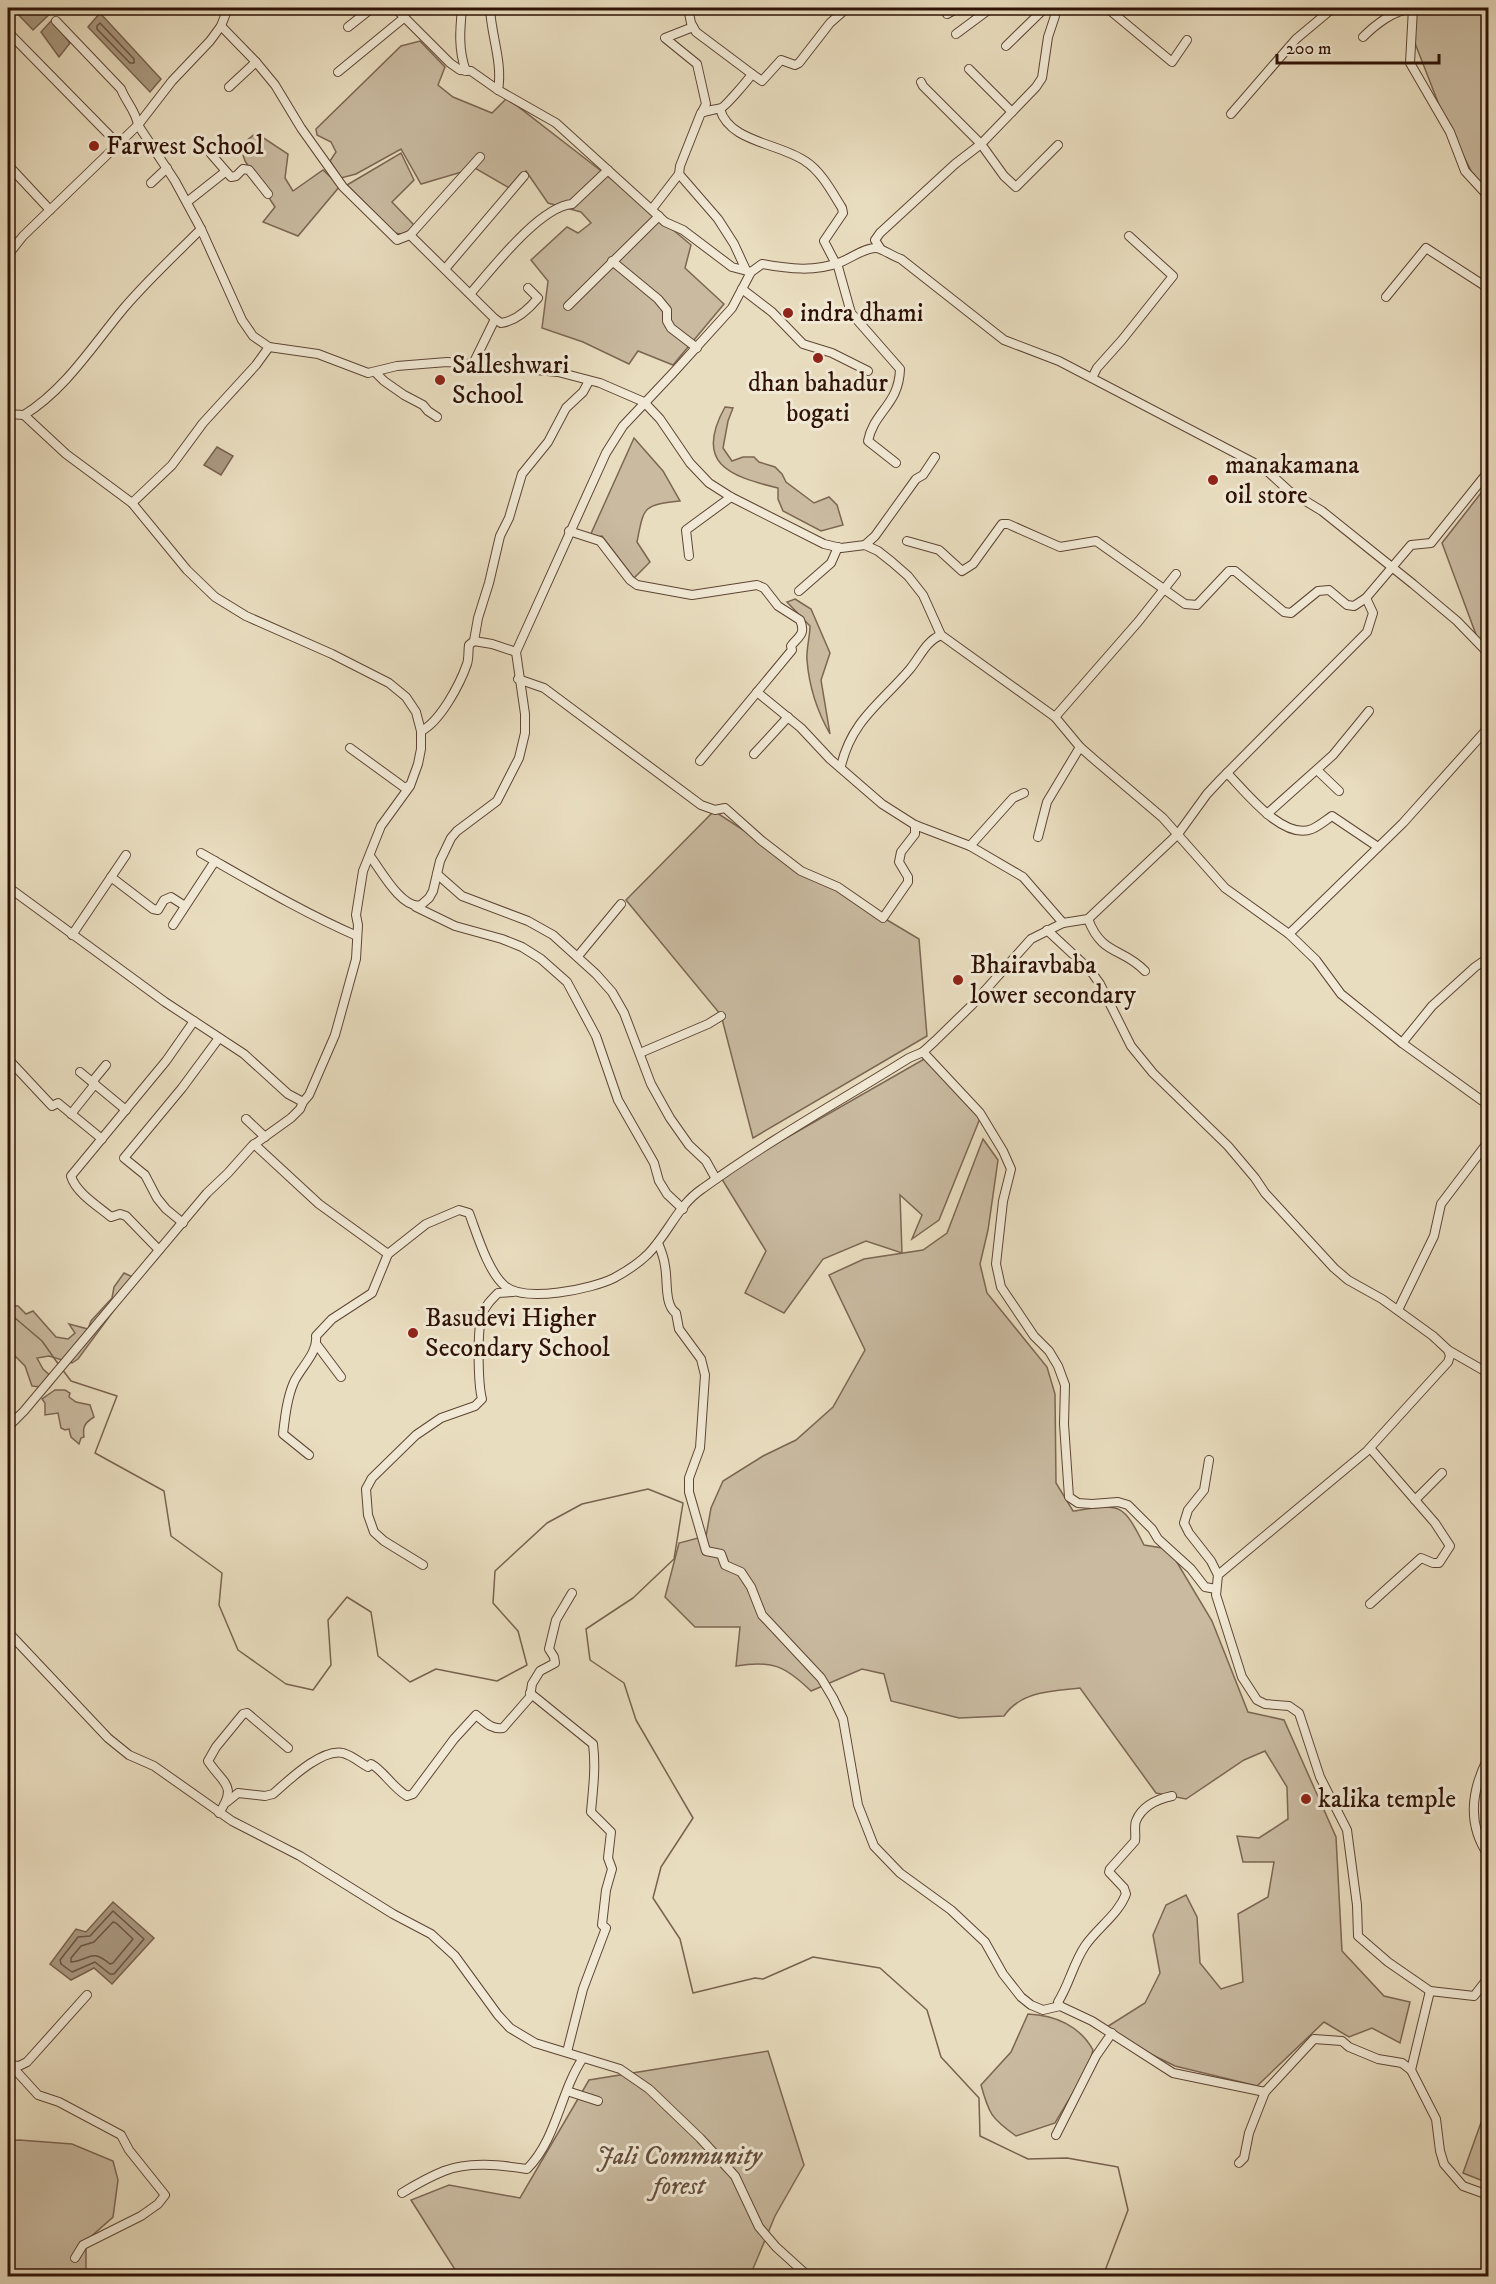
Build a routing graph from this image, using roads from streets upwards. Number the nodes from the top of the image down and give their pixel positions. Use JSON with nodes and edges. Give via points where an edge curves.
{"nodes":[{"id":1,"x":228,"y":8,"type":"edge"},
{"id":2,"x":372,"y":8,"type":"edge"},
{"id":3,"x":395,"y":8,"type":"edge"},
{"id":4,"x":462,"y":8,"type":"edge"},
{"id":5,"x":490,"y":8,"type":"edge"},
{"id":6,"x":688,"y":8,"type":"edge"},
{"id":7,"x":847,"y":8,"type":"edge"},
{"id":8,"x":958,"y":8,"type":"edge"},
{"id":9,"x":991,"y":8,"type":"edge"},
{"id":10,"x":1045,"y":8,"type":"edge"},
{"id":11,"x":1107,"y":8,"type":"edge"},
{"id":12,"x":1333,"y":8,"type":"edge"},
{"id":13,"x":1413,"y":8,"type":"edge"},
{"id":14,"x":1057,"y":10,"type":"edge"},
{"id":15,"x":947,"y":14,"type":"dead end"},
{"id":16,"x":405,"y":17,"type":"junction"},
{"id":17,"x":56,"y":21,"type":"dead end"},
{"id":18,"x":221,"y":26,"type":"junction"},
{"id":19,"x":348,"y":27,"type":"dead end"},
{"id":20,"x":693,"y":27,"type":"junction"},
{"id":21,"x":8,"y":32,"type":"edge"},
{"id":22,"x":956,"y":34,"type":"dead end"},
{"id":23,"x":1363,"y":37,"type":"dead end"},
{"id":24,"x":1187,"y":40,"type":"dead end"},
{"id":25,"x":1006,"y":46,"type":"dead end"},
{"id":26,"x":256,"y":62,"type":"junction"},
{"id":27,"x":969,"y":69,"type":"dead end"},
{"id":28,"x":466,"y":71,"type":"junction"},
{"id":29,"x":338,"y":72,"type":"dead end"},
{"id":30,"x":752,"y":74,"type":"junction"},
{"id":31,"x":921,"y":82,"type":"dead end"},
{"id":32,"x":229,"y":87,"type":"dead end"},
{"id":33,"x":498,"y":90,"type":"junction"},
{"id":34,"x":720,"y":109,"type":"junction"},
{"id":35,"x":702,"y":112,"type":"junction"},
{"id":36,"x":1012,"y":112,"type":"junction"},
{"id":37,"x":1231,"y":114,"type":"dead end"},
{"id":38,"x":138,"y":124,"type":"junction"},
{"id":39,"x":118,"y":144,"type":"junction"},
{"id":40,"x":981,"y":144,"type":"junction"},
{"id":41,"x":1058,"y":145,"type":"dead end"},
{"id":42,"x":211,"y":154,"type":"dead end"},
{"id":43,"x":480,"y":157,"type":"dead end"},
{"id":44,"x":8,"y":165,"type":"edge"},
{"id":45,"x":167,"y":168,"type":"junction"},
{"id":46,"x":608,"y":170,"type":"junction"},
{"id":47,"x":225,"y":172,"type":"junction"},
{"id":48,"x":679,"y":174,"type":"junction"},
{"id":49,"x":524,"y":177,"type":"dead end"},
{"id":50,"x":151,"y":183,"type":"dead end"},
{"id":51,"x":268,"y":194,"type":"dead end"},
{"id":52,"x":1488,"y":196,"type":"edge"},
{"id":53,"x":187,"y":202,"type":"junction"},
{"id":54,"x":652,"y":209,"type":"junction"},
{"id":55,"x":50,"y":210,"type":"junction"},
{"id":56,"x":659,"y":216,"type":"junction"},
{"id":57,"x":201,"y":229,"type":"junction"},
{"id":58,"x":410,"y":235,"type":"junction"},
{"id":59,"x":1129,"y":236,"type":"dead end"},
{"id":60,"x":880,"y":248,"type":"junction"},
{"id":61,"x":8,"y":255,"type":"edge"},
{"id":62,"x":612,"y":261,"type":"junction"},
{"id":63,"x":837,"y":263,"type":"junction"},
{"id":64,"x":445,"y":269,"type":"junction"},
{"id":65,"x":748,"y":271,"type":"junction"},
{"id":66,"x":528,"y":288,"type":"dead end"},
{"id":67,"x":1488,"y":288,"type":"edge"},
{"id":68,"x":742,"y":290,"type":"junction"},
{"id":69,"x":470,"y":294,"type":"junction"},
{"id":70,"x":1386,"y":297,"type":"dead end"},
{"id":71,"x":568,"y":306,"type":"dead end"},
{"id":72,"x":495,"y":319,"type":"junction"},
{"id":73,"x":269,"y":347,"type":"junction"},
{"id":74,"x":697,"y":348,"type":"junction"},
{"id":75,"x":473,"y":364,"type":"junction"},
{"id":76,"x":868,"y":371,"type":"dead end"},
{"id":77,"x":376,"y":373,"type":"junction"},
{"id":78,"x":1092,"y":378,"type":"junction"},
{"id":79,"x":589,"y":381,"type":"junction"},
{"id":80,"x":644,"y":402,"type":"junction"},
{"id":81,"x":8,"y":414,"type":"edge"},
{"id":82,"x":24,"y":415,"type":"junction"},
{"id":83,"x":436,"y":417,"type":"dead end"},
{"id":84,"x":935,"y":457,"type":"dead end"},
{"id":85,"x":896,"y":463,"type":"dead end"},
{"id":86,"x":1488,"y":472,"type":"edge"},
{"id":87,"x":731,"y":497,"type":"junction"},
{"id":88,"x":132,"y":503,"type":"junction"},
{"id":89,"x":569,"y":531,"type":"junction"},
{"id":90,"x":907,"y":541,"type":"dead end"},
{"id":91,"x":865,"y":545,"type":"junction"},
{"id":92,"x":838,"y":547,"type":"junction"},
{"id":93,"x":689,"y":556,"type":"dead end"},
{"id":94,"x":1392,"y":568,"type":"junction"},
{"id":95,"x":1176,"y":574,"type":"dead end"},
{"id":96,"x":1164,"y":590,"type":"junction"},
{"id":97,"x":799,"y":591,"type":"dead end"},
{"id":98,"x":1366,"y":598,"type":"junction"},
{"id":99,"x":941,"y":635,"type":"junction"},
{"id":100,"x":474,"y":641,"type":"junction"},
{"id":101,"x":516,"y":652,"type":"junction"},
{"id":102,"x":1488,"y":653,"type":"edge"},
{"id":103,"x":518,"y":679,"type":"junction"},
{"id":104,"x":757,"y":692,"type":"junction"},
{"id":105,"x":1369,"y":711,"type":"dead end"},
{"id":106,"x":788,"y":717,"type":"junction"},
{"id":107,"x":1055,"y":717,"type":"junction"},
{"id":108,"x":1488,"y":728,"type":"edge"},
{"id":109,"x":421,"y":731,"type":"junction"},
{"id":110,"x":1080,"y":747,"type":"junction"},
{"id":111,"x":350,"y":748,"type":"dead end"},
{"id":112,"x":754,"y":754,"type":"dead end"},
{"id":113,"x":700,"y":761,"type":"dead end"},
{"id":114,"x":841,"y":766,"type":"junction"},
{"id":115,"x":1317,"y":770,"type":"junction"},
{"id":116,"x":1227,"y":773,"type":"junction"},
{"id":117,"x":410,"y":785,"type":"junction"},
{"id":118,"x":1339,"y":792,"type":"dead end"},
{"id":119,"x":1024,"y":793,"type":"dead end"},
{"id":120,"x":1267,"y":814,"type":"junction"},
{"id":121,"x":915,"y":825,"type":"junction"},
{"id":122,"x":1178,"y":834,"type":"junction"},
{"id":123,"x":1038,"y":837,"type":"dead end"},
{"id":124,"x":970,"y":846,"type":"junction"},
{"id":125,"x":1378,"y":847,"type":"junction"},
{"id":126,"x":201,"y":853,"type":"dead end"},
{"id":127,"x":126,"y":855,"type":"dead end"},
{"id":128,"x":370,"y":856,"type":"junction"},
{"id":129,"x":215,"y":861,"type":"junction"},
{"id":130,"x":436,"y":874,"type":"junction"},
{"id":131,"x":111,"y":877,"type":"junction"},
{"id":132,"x":8,"y":887,"type":"edge"},
{"id":133,"x":621,"y":904,"type":"dead end"},
{"id":134,"x":185,"y":906,"type":"junction"},
{"id":135,"x":416,"y":907,"type":"junction"},
{"id":136,"x":1088,"y":919,"type":"junction"},
{"id":137,"x":1063,"y":923,"type":"junction"},
{"id":138,"x":173,"y":925,"type":"dead end"},
{"id":139,"x":1047,"y":930,"type":"junction"},
{"id":140,"x":1289,"y":934,"type":"junction"},
{"id":141,"x":72,"y":935,"type":"junction"},
{"id":142,"x":357,"y":936,"type":"junction"},
{"id":143,"x":578,"y":956,"type":"junction"},
{"id":144,"x":1488,"y":958,"type":"edge"},
{"id":145,"x":1145,"y":970,"type":"dead end"},
{"id":146,"x":722,"y":1016,"type":"dead end"},
{"id":147,"x":194,"y":1021,"type":"junction"},
{"id":148,"x":219,"y":1038,"type":"junction"},
{"id":149,"x":1402,"y":1043,"type":"junction"},
{"id":150,"x":923,"y":1052,"type":"junction"},
{"id":151,"x":640,"y":1053,"type":"junction"},
{"id":152,"x":8,"y":1059,"type":"edge"},
{"id":153,"x":106,"y":1065,"type":"dead end"},
{"id":154,"x":80,"y":1072,"type":"dead end"},
{"id":155,"x":94,"y":1083,"type":"junction"},
{"id":156,"x":303,"y":1102,"type":"junction"},
{"id":157,"x":1488,"y":1105,"type":"edge"},
{"id":158,"x":126,"y":1110,"type":"junction"},
{"id":159,"x":71,"y":1114,"type":"junction"},
{"id":160,"x":246,"y":1119,"type":"dead end"},
{"id":161,"x":265,"y":1137,"type":"junction"},
{"id":162,"x":102,"y":1139,"type":"junction"},
{"id":163,"x":1488,"y":1142,"type":"edge"},
{"id":164,"x":254,"y":1144,"type":"junction"},
{"id":165,"x":716,"y":1179,"type":"junction"},
{"id":166,"x":683,"y":1209,"type":"junction"},
{"id":167,"x":183,"y":1222,"type":"junction"},
{"id":168,"x":658,"y":1243,"type":"junction"},
{"id":169,"x":159,"y":1250,"type":"junction"},
{"id":170,"x":387,"y":1254,"type":"junction"},
{"id":171,"x":518,"y":1292,"type":"junction"},
{"id":172,"x":1398,"y":1310,"type":"junction"},
{"id":173,"x":317,"y":1345,"type":"junction"},
{"id":174,"x":1448,"y":1350,"type":"junction"},
{"id":175,"x":1488,"y":1373,"type":"edge"},
{"id":176,"x":341,"y":1377,"type":"dead end"},
{"id":177,"x":8,"y":1427,"type":"edge"},
{"id":178,"x":1370,"y":1448,"type":"junction"},
{"id":179,"x":309,"y":1455,"type":"dead end"},
{"id":180,"x":1209,"y":1460,"type":"dead end"},
{"id":181,"x":1442,"y":1473,"type":"dead end"},
{"id":182,"x":1415,"y":1500,"type":"junction"},
{"id":183,"x":423,"y":1565,"type":"dead end"},
{"id":184,"x":1218,"y":1575,"type":"junction"},
{"id":185,"x":1216,"y":1589,"type":"junction"},
{"id":186,"x":572,"y":1593,"type":"dead end"},
{"id":187,"x":1370,"y":1604,"type":"dead end"},
{"id":188,"x":8,"y":1632,"type":"edge"},
{"id":189,"x":530,"y":1693,"type":"junction"},
{"id":190,"x":288,"y":1748,"type":"dead end"},
{"id":191,"x":1488,"y":1758,"type":"edge"},
{"id":192,"x":1172,"y":1796,"type":"dead end"},
{"id":193,"x":227,"y":1802,"type":"junction"},
{"id":194,"x":219,"y":1813,"type":"junction"},
{"id":195,"x":1488,"y":1855,"type":"edge"},
{"id":196,"x":1488,"y":1879,"type":"edge"},
{"id":197,"x":1488,"y":1890,"type":"edge"},
{"id":198,"x":1488,"y":1978,"type":"edge"},
{"id":199,"x":1430,"y":1991,"type":"junction"},
{"id":200,"x":87,"y":1995,"type":"dead end"},
{"id":201,"x":1060,"y":2006,"type":"junction"},
{"id":202,"x":1112,"y":2033,"type":"junction"},
{"id":203,"x":567,"y":2052,"type":"junction"},
{"id":204,"x":583,"y":2058,"type":"junction"},
{"id":205,"x":9,"y":2063,"type":"edge"},
{"id":206,"x":1411,"y":2070,"type":"junction"},
{"id":207,"x":567,"y":2091,"type":"junction"},
{"id":208,"x":1265,"y":2092,"type":"junction"},
{"id":209,"x":598,"y":2101,"type":"dead end"},
{"id":210,"x":1056,"y":2135,"type":"dead end"},
{"id":211,"x":1239,"y":2163,"type":"dead end"},
{"id":212,"x":402,"y":2193,"type":"dead end"},
{"id":213,"x":1488,"y":2195,"type":"edge"},
{"id":214,"x":75,"y":2258,"type":"dead end"},
{"id":215,"x":808,"y":2277,"type":"edge"}],
"edges":[{"from":1,"to":18,"type":"street"},
{"from":2,"to":19,"type":"street"},
{"from":3,"to":16,"type":"street"},
{"from":4,"to":28,"type":"street","via":[[460,42]]},
{"from":5,"to":33,"type":"street","via":[[500,78]]},
{"from":6,"to":20,"type":"street"},
{"from":7,"to":30,"type":"street","via":[[799,63],[781,60],[762,81]]},
{"from":8,"to":15,"type":"street"},
{"from":9,"to":22,"type":"street"},
{"from":10,"to":25,"type":"street"},
{"from":11,"to":24,"type":"street","via":[[1172,62]]},
{"from":12,"to":37,"type":"street","via":[[1296,39]]},
{"from":13,"to":23,"type":"street","via":[[1402,10]]},
{"from":13,"to":52,"type":"street","via":[[1410,63],[1450,132],[1465,171]]},
{"from":14,"to":36,"type":"street","via":[[1042,78]]},
{"from":16,"to":28,"type":"street","via":[[450,63]]},
{"from":16,"to":29,"type":"street"},
{"from":17,"to":38,"type":"street","via":[[121,89]]},
{"from":18,"to":26,"type":"street"},
{"from":18,"to":38,"type":"street"},
{"from":20,"to":30,"type":"street"},
{"from":20,"to":35,"type":"street","via":[[665,38],[697,64],[706,104]]},
{"from":21,"to":39,"type":"street"},
{"from":26,"to":32,"type":"street"},
{"from":26,"to":58,"type":"street","via":[[343,187],[397,240]]},
{"from":27,"to":36,"type":"street"},
{"from":28,"to":33,"type":"street"},
{"from":30,"to":34,"type":"street"},
{"from":31,"to":40,"type":"street"},
{"from":33,"to":46,"type":"street","via":[[556,123]]},
{"from":34,"to":35,"type":"street"},
{"from":34,"to":63,"type":"street","via":[[723,119],[741,133],[781,148],[821,177],[843,213],[824,241]]},
{"from":35,"to":48,"type":"street"},
{"from":36,"to":40,"type":"street"},
{"from":38,"to":39,"type":"street"},
{"from":38,"to":45,"type":"street"},
{"from":39,"to":55,"type":"street"},
{"from":40,"to":41,"type":"street","via":[[1016,188]]},
{"from":40,"to":60,"type":"street","via":[[880,233],[875,240]]},
{"from":42,"to":47,"type":"street"},
{"from":43,"to":58,"type":"street"},
{"from":44,"to":55,"type":"street"},
{"from":45,"to":50,"type":"street"},
{"from":45,"to":53,"type":"street"},
{"from":46,"to":54,"type":"street"},
{"from":46,"to":69,"type":"street","via":[[572,204],[541,218]]},
{"from":47,"to":51,"type":"street","via":[[232,177],[246,168]]},
{"from":47,"to":53,"type":"street"},
{"from":48,"to":54,"type":"street"},
{"from":48,"to":65,"type":"street","via":[[718,219]]},
{"from":49,"to":64,"type":"street"},
{"from":53,"to":57,"type":"street"},
{"from":54,"to":56,"type":"street"},
{"from":55,"to":61,"type":"street"},
{"from":56,"to":62,"type":"street"},
{"from":56,"to":65,"type":"street","via":[[732,267]]},
{"from":57,"to":73,"type":"street","via":[[242,320],[253,336]]},
{"from":57,"to":82,"type":"street","via":[[125,307],[85,358],[40,405]]},
{"from":58,"to":64,"type":"street"},
{"from":59,"to":78,"type":"street","via":[[1173,276]]},
{"from":60,"to":63,"type":"street"},
{"from":60,"to":78,"type":"street","via":[[901,259],[1005,340]]},
{"from":62,"to":71,"type":"street"},
{"from":62,"to":74,"type":"street","via":[[658,299],[667,310],[671,328]]},
{"from":63,"to":65,"type":"street","via":[[806,270],[762,264]]},
{"from":63,"to":85,"type":"street","via":[[851,313],[900,369],[894,398],[868,441]]},
{"from":64,"to":69,"type":"street"},
{"from":65,"to":68,"type":"street"},
{"from":66,"to":72,"type":"street","via":[[538,298],[532,306],[512,322]]},
{"from":67,"to":70,"type":"street","via":[[1426,248]]},
{"from":68,"to":74,"type":"street","via":[[732,308]]},
{"from":68,"to":76,"type":"street","via":[[772,312],[803,344]]},
{"from":69,"to":72,"type":"street"},
{"from":72,"to":75,"type":"street"},
{"from":73,"to":77,"type":"street","via":[[318,354]]},
{"from":73,"to":88,"type":"street","via":[[172,465]]},
{"from":74,"to":80,"type":"street"},
{"from":75,"to":77,"type":"street","via":[[426,363],[384,368]]},
{"from":75,"to":79,"type":"street","via":[[558,372]]},
{"from":77,"to":83,"type":"street"},
{"from":78,"to":94,"type":"street","via":[[1264,468]]},
{"from":79,"to":80,"type":"street"},
{"from":79,"to":100,"type":"street","via":[[522,474],[500,536]]},
{"from":80,"to":87,"type":"street","via":[[690,463],[709,483]]},
{"from":80,"to":89,"type":"street","via":[[606,453]]},
{"from":81,"to":82,"type":"street"},
{"from":82,"to":88,"type":"street","via":[[66,454]]},
{"from":84,"to":91,"type":"street"},
{"from":86,"to":94,"type":"street","via":[[1431,543],[1411,545]]},
{"from":87,"to":92,"type":"street","via":[[824,544]]},
{"from":87,"to":93,"type":"street","via":[[686,530]]},
{"from":88,"to":109,"type":"street","via":[[187,570],[215,597],[246,616],[389,683],[416,712]]},
{"from":89,"to":101,"type":"street"},
{"from":89,"to":104,"type":"street","via":[[600,541],[630,580],[644,588],[692,596],[738,587],[764,588],[778,606],[800,620],[803,631]]},
{"from":90,"to":96,"type":"street","via":[[939,550],[962,572],[973,564],[1002,524],[1008,524],[1060,547],[1096,542]]},
{"from":91,"to":92,"type":"street"},
{"from":91,"to":99,"type":"street","via":[[908,576],[923,595]]},
{"from":92,"to":97,"type":"street","via":[[831,563]]},
{"from":94,"to":98,"type":"street"},
{"from":94,"to":102,"type":"street","via":[[1457,621]]},
{"from":95,"to":96,"type":"street"},
{"from":96,"to":98,"type":"street","via":[[1185,604],[1197,605],[1229,571],[1235,571],[1284,612],[1291,613],[1318,591],[1329,590],[1347,605],[1354,606]]},
{"from":96,"to":107,"type":"street"},
{"from":98,"to":116,"type":"street","via":[[1373,613],[1367,632]]},
{"from":99,"to":107,"type":"street"},
{"from":99,"to":114,"type":"street","via":[[928,643],[867,714],[850,741]]},
{"from":100,"to":101,"type":"street"},
{"from":100,"to":109,"type":"street","via":[[469,645],[467,665],[448,701],[430,727]]},
{"from":101,"to":103,"type":"street"},
{"from":103,"to":121,"type":"street","via":[[544,688],[701,805],[716,810],[725,808],[801,872],[838,887],[883,918],[908,882],[899,862],[901,852],[915,834]]},
{"from":103,"to":130,"type":"street","via":[[525,714],[519,758],[496,801],[451,838]]},
{"from":104,"to":106,"type":"street"},
{"from":104,"to":113,"type":"street"},
{"from":105,"to":115,"type":"street"},
{"from":106,"to":112,"type":"street"},
{"from":106,"to":114,"type":"street"},
{"from":107,"to":110,"type":"street"},
{"from":108,"to":125,"type":"street"},
{"from":109,"to":117,"type":"street","via":[[421,749]]},
{"from":110,"to":122,"type":"street","via":[[1158,812]]},
{"from":110,"to":123,"type":"street","via":[[1047,802]]},
{"from":111,"to":117,"type":"street","via":[[405,788]]},
{"from":114,"to":121,"type":"street","via":[[882,804]]},
{"from":115,"to":118,"type":"street"},
{"from":115,"to":120,"type":"street"},
{"from":116,"to":120,"type":"street"},
{"from":116,"to":122,"type":"street"},
{"from":117,"to":128,"type":"street","via":[[381,826]]},
{"from":119,"to":124,"type":"street","via":[[1013,798]]},
{"from":120,"to":125,"type":"street","via":[[1295,831],[1311,829],[1336,817]]},
{"from":121,"to":124,"type":"street"},
{"from":122,"to":136,"type":"street"},
{"from":122,"to":140,"type":"street","via":[[1225,888]]},
{"from":124,"to":137,"type":"street","via":[[1023,877]]},
{"from":125,"to":140,"type":"street"},
{"from":126,"to":129,"type":"street"},
{"from":127,"to":131,"type":"street"},
{"from":128,"to":135,"type":"street","via":[[389,884]]},
{"from":128,"to":142,"type":"street","via":[[358,893]]},
{"from":129,"to":134,"type":"street"},
{"from":129,"to":142,"type":"street","via":[[268,893]]},
{"from":130,"to":135,"type":"street","via":[[429,898]]},
{"from":130,"to":143,"type":"street","via":[[462,896],[528,921],[559,938]]},
{"from":131,"to":134,"type":"street","via":[[153,909],[158,910],[171,897]]},
{"from":131,"to":141,"type":"street"},
{"from":132,"to":141,"type":"street"},
{"from":133,"to":143,"type":"street"},
{"from":134,"to":138,"type":"street"},
{"from":135,"to":166,"type":"street","via":[[465,930],[522,947],[567,982],[596,1036],[618,1100],[654,1163],[659,1181]]},
{"from":136,"to":137,"type":"street"},
{"from":136,"to":145,"type":"street","via":[[1092,931],[1105,946]]},
{"from":137,"to":139,"type":"street"},
{"from":139,"to":150,"type":"street","via":[[1018,950],[972,1005]]},
{"from":139,"to":172,"type":"street","via":[[1090,970],[1131,1046],[1153,1073],[1228,1146],[1334,1268]]},
{"from":140,"to":149,"type":"street","via":[[1317,960],[1337,991]]},
{"from":141,"to":147,"type":"street"},
{"from":142,"to":156,"type":"street","via":[[356,959],[335,1035],[318,1078]]},
{"from":143,"to":151,"type":"street","via":[[612,992]]},
{"from":144,"to":149,"type":"street","via":[[1432,1006]]},
{"from":146,"to":151,"type":"street"},
{"from":147,"to":148,"type":"street"},
{"from":147,"to":158,"type":"street"},
{"from":148,"to":156,"type":"street"},
{"from":148,"to":167,"type":"street","via":[[124,1158],[145,1174],[166,1209]]},
{"from":149,"to":157,"type":"street"},
{"from":150,"to":165,"type":"street"},
{"from":150,"to":185,"type":"street","via":[[980,1113],[1011,1168],[996,1264],[1001,1287],[1049,1351],[1065,1385],[1069,1497],[1078,1503],[1128,1505],[1205,1587]]},
{"from":151,"to":165,"type":"street","via":[[670,1118]]},
{"from":152,"to":159,"type":"street","via":[[52,1106],[58,1103]]},
{"from":153,"to":155,"type":"street"},
{"from":154,"to":155,"type":"street"},
{"from":155,"to":158,"type":"street"},
{"from":155,"to":159,"type":"street"},
{"from":156,"to":161,"type":"street","via":[[291,1118]]},
{"from":158,"to":162,"type":"street"},
{"from":159,"to":162,"type":"street"},
{"from":160,"to":161,"type":"street"},
{"from":161,"to":164,"type":"street"},
{"from":162,"to":169,"type":"street","via":[[71,1176],[75,1186],[111,1217],[126,1216]]},
{"from":163,"to":172,"type":"street","via":[[1441,1204],[1434,1236]]},
{"from":164,"to":167,"type":"street"},
{"from":164,"to":170,"type":"street","via":[[319,1203]]},
{"from":165,"to":166,"type":"street","via":[[689,1198]]},
{"from":166,"to":168,"type":"street"},
{"from":167,"to":169,"type":"street"},
{"from":168,"to":171,"type":"street","via":[[646,1257],[614,1278],[545,1294]]},
{"from":168,"to":201,"type":"street","via":[[672,1310],[679,1329],[701,1359],[705,1375],[700,1448],[689,1478],[689,1492],[706,1551],[721,1554],[725,1564],[741,1572],[762,1615],[821,1678],[833,1698],[843,1719],[858,1804],[874,1846],[900,1873],[951,1910],[985,1942],[1003,1974],[1031,2005],[1043,2010]]},
{"from":169,"to":177,"type":"street"},
{"from":170,"to":171,"type":"street","via":[[426,1224],[459,1210],[469,1213],[504,1286]]},
{"from":170,"to":173,"type":"street","via":[[372,1293],[323,1327],[316,1336]]},
{"from":171,"to":183,"type":"street","via":[[498,1293],[483,1313],[479,1377],[482,1400],[441,1418],[416,1435],[372,1478],[366,1489],[374,1532]]},
{"from":172,"to":174,"type":"street"},
{"from":173,"to":176,"type":"street"},
{"from":173,"to":179,"type":"street","via":[[294,1383],[285,1410],[283,1434]]},
{"from":174,"to":175,"type":"street"},
{"from":174,"to":178,"type":"street","via":[[1448,1362]]},
{"from":178,"to":182,"type":"street"},
{"from":178,"to":184,"type":"street"},
{"from":180,"to":184,"type":"street","via":[[1204,1490],[1188,1510],[1184,1523]]},
{"from":181,"to":182,"type":"street"},
{"from":182,"to":187,"type":"street","via":[[1450,1543],[1449,1549],[1439,1563],[1421,1558]]},
{"from":184,"to":185,"type":"street"},
{"from":185,"to":199,"type":"street","via":[[1250,1692],[1265,1704],[1289,1706],[1299,1713],[1320,1777],[1347,1830],[1358,1936]]},
{"from":186,"to":189,"type":"street","via":[[554,1626],[549,1649],[555,1663],[540,1671]]},
{"from":188,"to":194,"type":"street","via":[[108,1738]]},
{"from":189,"to":193,"type":"street","via":[[503,1728],[488,1725],[476,1715],[413,1794],[406,1796],[376,1767],[368,1767],[340,1752],[319,1756],[273,1794],[238,1793]]},
{"from":189,"to":203,"type":"street","via":[[593,1744],[596,1768],[591,1812],[611,1832],[608,1858],[612,1869],[602,1925],[606,1928],[583,1989]]},
{"from":190,"to":193,"type":"street","via":[[247,1713],[243,1714],[208,1761],[227,1784]]},
{"from":191,"to":195,"type":"street","via":[[1475,1791],[1473,1814],[1478,1838]]},
{"from":192,"to":201,"type":"street","via":[[1158,1799],[1146,1809],[1136,1822],[1136,1841],[1111,1867],[1109,1872],[1126,1894],[1086,1945],[1058,2002]]},
{"from":193,"to":194,"type":"street"},
{"from":194,"to":203,"type":"street","via":[[431,1934],[455,1956],[510,2028],[535,2043]]},
{"from":196,"to":197,"type":"street"},
{"from":198,"to":199,"type":"street","via":[[1474,1996]]},
{"from":199,"to":206,"type":"street"},
{"from":200,"to":205,"type":"street","via":[[27,2062],[19,2066]]},
{"from":201,"to":202,"type":"street"},
{"from":202,"to":208,"type":"street","via":[[1173,2073]]},
{"from":202,"to":210,"type":"street"},
{"from":203,"to":204,"type":"street"},
{"from":204,"to":207,"type":"street"},
{"from":204,"to":215,"type":"street","via":[[626,2073],[650,2090],[700,2138],[735,2176],[759,2227]]},
{"from":205,"to":214,"type":"street","via":[[38,2095],[121,2135],[165,2195],[141,2216],[82,2245]]},
{"from":206,"to":208,"type":"street","via":[[1342,2041],[1314,2039]]},
{"from":206,"to":213,"type":"street","via":[[1436,2119],[1444,2164],[1463,2186]]},
{"from":207,"to":209,"type":"street"},
{"from":207,"to":212,"type":"street","via":[[544,2148],[527,2169],[497,2165],[460,2167],[445,2170]]},
{"from":208,"to":211,"type":"street"}]}
